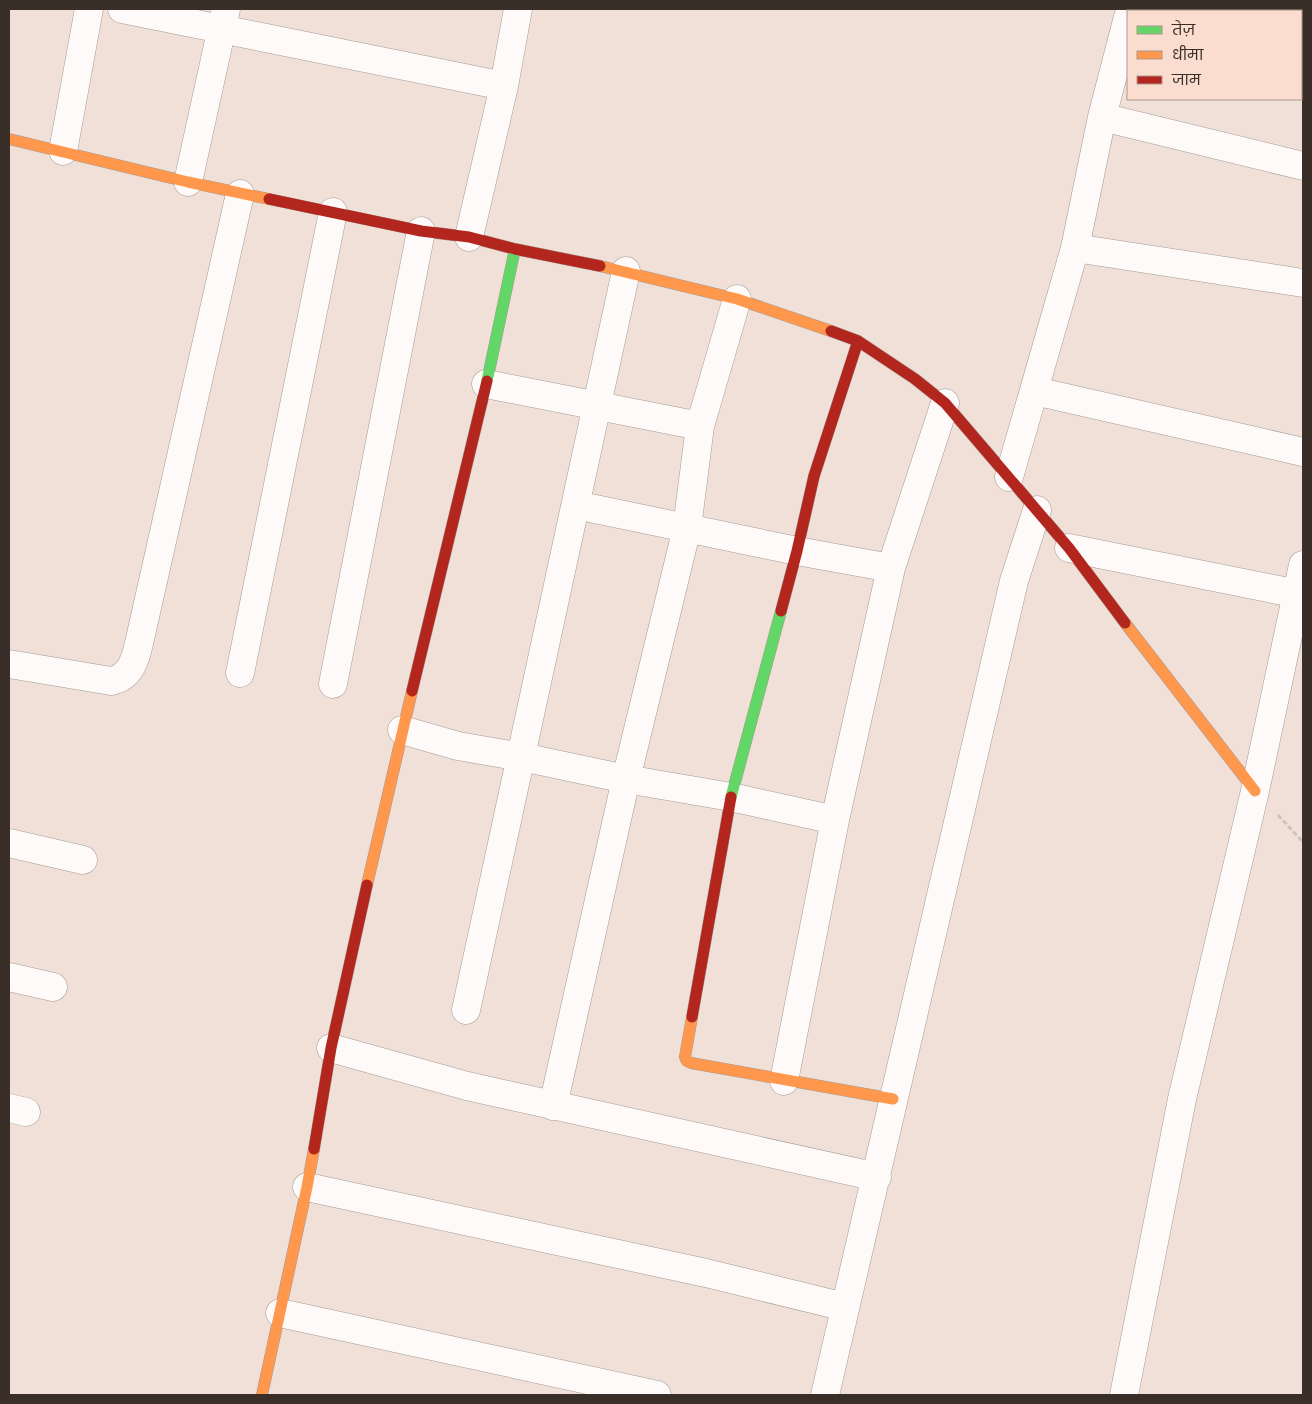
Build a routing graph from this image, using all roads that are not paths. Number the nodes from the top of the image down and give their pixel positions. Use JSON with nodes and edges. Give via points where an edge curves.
{"nodes":[{"id":1,"x":89,"y":9,"type":"edge"},
{"id":2,"x":122,"y":9,"type":"edge"},
{"id":3,"x":518,"y":9,"type":"edge"},
{"id":4,"x":224,"y":19,"type":"edge"},
{"id":5,"x":1127,"y":21,"type":"edge"},
{"id":6,"x":504,"y":86,"type":"junction"},
{"id":7,"x":1102,"y":117,"type":"junction"},
{"id":8,"x":9,"y":139,"type":"edge"},
{"id":9,"x":63,"y":151,"type":"junction"},
{"id":10,"x":1303,"y":166,"type":"edge"},
{"id":11,"x":188,"y":182,"type":"junction"},
{"id":12,"x":240,"y":194,"type":"junction"},
{"id":13,"x":333,"y":212,"type":"junction"},
{"id":14,"x":421,"y":231,"type":"junction"},
{"id":15,"x":470,"y":237,"type":"junction"},
{"id":16,"x":1075,"y":248,"type":"junction"},
{"id":17,"x":514,"y":249,"type":"junction"},
{"id":18,"x":626,"y":271,"type":"junction"},
{"id":19,"x":1303,"y":283,"type":"edge"},
{"id":20,"x":738,"y":299,"type":"junction"},
{"id":21,"x":858,"y":341,"type":"junction"},
{"id":22,"x":486,"y":384,"type":"junction"},
{"id":23,"x":1035,"y":391,"type":"junction"},
{"id":24,"x":945,"y":403,"type":"junction"},
{"id":25,"x":597,"y":406,"type":"junction"},
{"id":26,"x":700,"y":426,"type":"junction"},
{"id":27,"x":1303,"y":452,"type":"edge"},
{"id":28,"x":1009,"y":477,"type":"junction"},
{"id":29,"x":576,"y":505,"type":"junction"},
{"id":30,"x":1037,"y":510,"type":"junction"},
{"id":31,"x":688,"y":528,"type":"junction"},
{"id":32,"x":1069,"y":548,"type":"junction"},
{"id":33,"x":797,"y":551,"type":"junction"},
{"id":34,"x":1303,"y":565,"type":"edge"},
{"id":35,"x":891,"y":568,"type":"junction"},
{"id":36,"x":1298,"y":594,"type":"junction"},
{"id":37,"x":9,"y":664,"type":"edge"},
{"id":38,"x":240,"y":673,"type":"dead end"},
{"id":39,"x":333,"y":684,"type":"dead end"},
{"id":40,"x":402,"y":730,"type":"junction"},
{"id":41,"x":522,"y":757,"type":"junction"},
{"id":42,"x":626,"y":779,"type":"junction"},
{"id":43,"x":1255,"y":791,"type":"junction"},
{"id":44,"x":731,"y":797,"type":"junction"},
{"id":45,"x":835,"y":820,"type":"junction"},
{"id":46,"x":9,"y":843,"type":"edge"},
{"id":47,"x":83,"y":860,"type":"dead end"},
{"id":48,"x":9,"y":977,"type":"edge"},
{"id":49,"x":53,"y":986,"type":"dead end"},
{"id":50,"x":466,"y":1010,"type":"dead end"},
{"id":51,"x":331,"y":1048,"type":"junction"},
{"id":52,"x":784,"y":1080,"type":"junction"},
{"id":53,"x":893,"y":1099,"type":"junction"},
{"id":54,"x":552,"y":1106,"type":"junction"},
{"id":55,"x":876,"y":1177,"type":"junction"},
{"id":56,"x":307,"y":1187,"type":"junction"},
{"id":57,"x":845,"y":1307,"type":"junction"},
{"id":58,"x":280,"y":1313,"type":"junction"},
{"id":59,"x":262,"y":1395,"type":"edge"},
{"id":60,"x":658,"y":1395,"type":"edge"},
{"id":61,"x":825,"y":1395,"type":"edge"},
{"id":62,"x":1124,"y":1395,"type":"edge"}],
"edges":[{"from":1,"to":9,"type":"street"},
{"from":2,"to":4,"type":"street"},
{"from":3,"to":6,"type":"street"},
{"from":4,"to":6,"type":"street"},
{"from":4,"to":11,"type":"street"},
{"from":5,"to":7,"type":"street"},
{"from":6,"to":15,"type":"street"},
{"from":7,"to":10,"type":"street"},
{"from":7,"to":16,"type":"street"},
{"from":8,"to":9,"type":"street"},
{"from":9,"to":11,"type":"street"},
{"from":11,"to":12,"type":"street"},
{"from":12,"to":13,"type":"street"},
{"from":12,"to":37,"type":"street","via":[[136,656],[125,675],[112,681]]},
{"from":13,"to":14,"type":"street"},
{"from":13,"to":38,"type":"street"},
{"from":14,"to":15,"type":"street"},
{"from":14,"to":39,"type":"street"},
{"from":15,"to":17,"type":"street"},
{"from":16,"to":19,"type":"street"},
{"from":16,"to":23,"type":"street"},
{"from":17,"to":18,"type":"street"},
{"from":17,"to":22,"type":"street"},
{"from":18,"to":20,"type":"street"},
{"from":18,"to":25,"type":"street"},
{"from":20,"to":21,"type":"street"},
{"from":20,"to":26,"type":"street"},
{"from":21,"to":24,"type":"street"},
{"from":21,"to":33,"type":"street","via":[[814,476]]},
{"from":22,"to":25,"type":"street"},
{"from":22,"to":40,"type":"street"},
{"from":23,"to":27,"type":"street"},
{"from":23,"to":28,"type":"street"},
{"from":24,"to":28,"type":"street"},
{"from":24,"to":35,"type":"street"},
{"from":25,"to":26,"type":"street"},
{"from":25,"to":29,"type":"street"},
{"from":26,"to":31,"type":"street"},
{"from":28,"to":30,"type":"street"},
{"from":29,"to":31,"type":"street"},
{"from":29,"to":41,"type":"street"},
{"from":30,"to":32,"type":"street"},
{"from":30,"to":53,"type":"street","via":[[1014,581]]},
{"from":31,"to":33,"type":"street"},
{"from":31,"to":42,"type":"street"},
{"from":32,"to":36,"type":"street"},
{"from":32,"to":43,"type":"street"},
{"from":33,"to":35,"type":"street"},
{"from":33,"to":44,"type":"street"},
{"from":34,"to":36,"type":"street"},
{"from":35,"to":45,"type":"street"},
{"from":36,"to":43,"type":"street"},
{"from":40,"to":41,"type":"street","via":[[458,746]]},
{"from":40,"to":51,"type":"street"},
{"from":41,"to":42,"type":"street"},
{"from":41,"to":50,"type":"street"},
{"from":42,"to":44,"type":"street"},
{"from":42,"to":54,"type":"street"},
{"from":43,"to":62,"type":"street","via":[[1184,1090]]},
{"from":44,"to":45,"type":"street"},
{"from":44,"to":52,"type":"street","via":[[685,1057],[691,1063]]},
{"from":45,"to":52,"type":"street"},
{"from":46,"to":47,"type":"street"},
{"from":48,"to":49,"type":"street"},
{"from":51,"to":54,"type":"street"},
{"from":51,"to":56,"type":"street"},
{"from":52,"to":53,"type":"street"},
{"from":53,"to":55,"type":"street"},
{"from":54,"to":55,"type":"street"},
{"from":55,"to":57,"type":"street"},
{"from":56,"to":57,"type":"street","via":[[706,1272]]},
{"from":56,"to":58,"type":"street"},
{"from":57,"to":61,"type":"street"},
{"from":58,"to":59,"type":"street"},
{"from":58,"to":60,"type":"street"}]}
